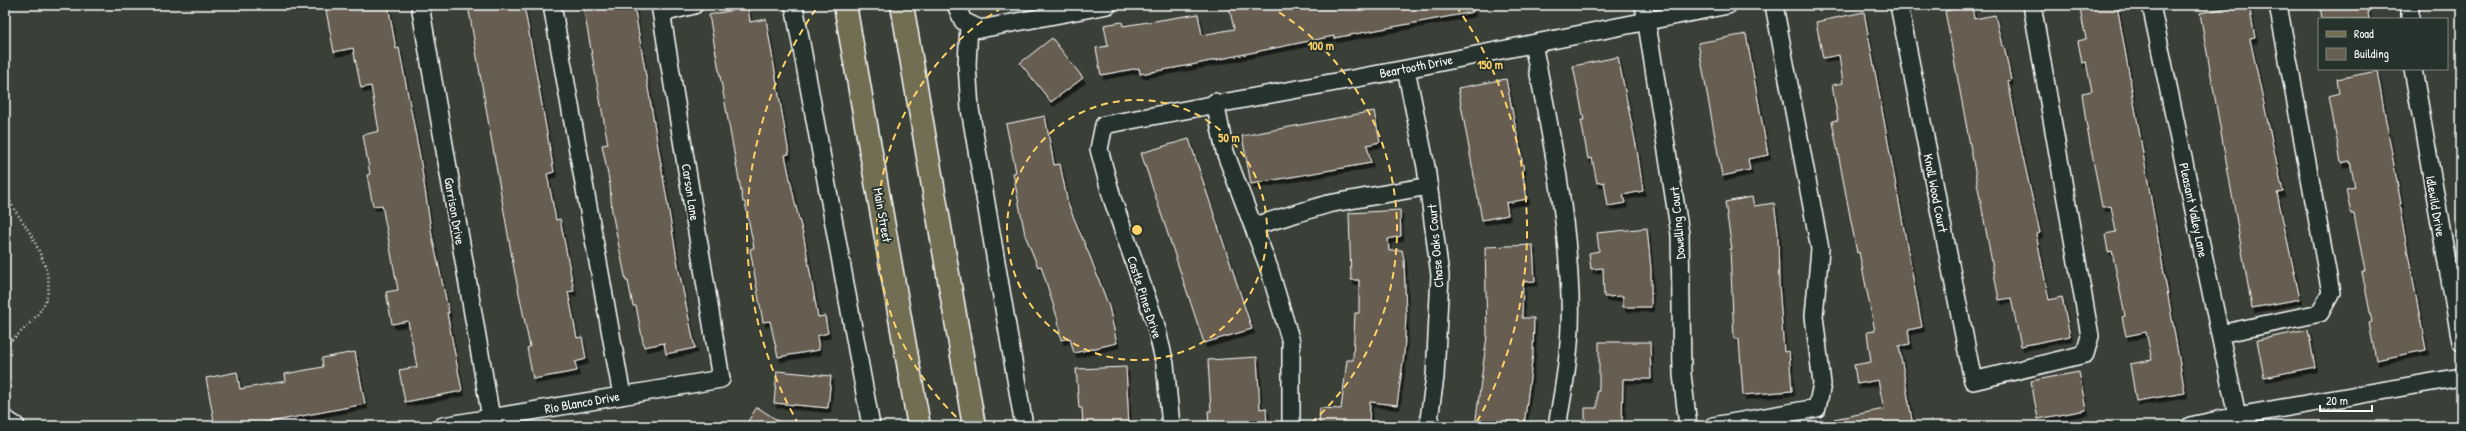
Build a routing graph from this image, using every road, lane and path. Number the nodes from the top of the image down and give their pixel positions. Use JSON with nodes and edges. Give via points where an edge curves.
{"nodes":[{"id":1,"x":420,"y":5,"type":"edge"},
{"id":2,"x":552,"y":5,"type":"edge"},
{"id":3,"x":694,"y":5,"type":"edge"},
{"id":4,"x":794,"y":5,"type":"edge"},
{"id":5,"x":845,"y":5,"type":"edge"},
{"id":6,"x":902,"y":5,"type":"edge"},
{"id":7,"x":956,"y":5,"type":"edge"},
{"id":8,"x":1108,"y":5,"type":"edge"},
{"id":9,"x":1644,"y":5,"type":"edge"},
{"id":10,"x":1728,"y":5,"type":"edge"},
{"id":11,"x":1774,"y":5,"type":"edge"},
{"id":12,"x":1899,"y":5,"type":"edge"},
{"id":13,"x":2032,"y":5,"type":"edge"},
{"id":14,"x":2151,"y":5,"type":"edge"},
{"id":15,"x":2278,"y":5,"type":"edge"},
{"id":16,"x":2410,"y":5,"type":"edge"},
{"id":17,"x":661,"y":9,"type":"edge"},
{"id":18,"x":2410,"y":18,"type":"edge"},
{"id":19,"x":1647,"y":22,"type":"junction"},
{"id":20,"x":969,"y":24,"type":"junction"},
{"id":21,"x":1533,"y":44,"type":"junction"},
{"id":22,"x":1406,"y":68,"type":"junction"},
{"id":23,"x":2413,"y":70,"type":"edge"},
{"id":24,"x":1215,"y":102,"type":"junction"},
{"id":25,"x":1104,"y":125,"type":"joint"},
{"id":26,"x":1429,"y":186,"type":"junction"},
{"id":27,"x":5,"y":191,"type":"edge"},
{"id":28,"x":1254,"y":226,"type":"junction"},
{"id":29,"x":2457,"y":296,"type":"edge"},
{"id":30,"x":2220,"y":334,"type":"junction"},
{"id":31,"x":2461,"y":342,"type":"edge"},
{"id":32,"x":5,"y":346,"type":"edge"},
{"id":33,"x":2461,"y":377,"type":"edge"},
{"id":34,"x":721,"y":379,"type":"joint"},
{"id":35,"x":622,"y":396,"type":"junction"},
{"id":36,"x":2237,"y":416,"type":"junction"},
{"id":37,"x":491,"y":418,"type":"junction"},
{"id":38,"x":5,"y":419,"type":"edge"},
{"id":39,"x":16,"y":426,"type":"edge"},
{"id":40,"x":443,"y":426,"type":"edge"},
{"id":41,"x":871,"y":426,"type":"edge"},
{"id":42,"x":920,"y":426,"type":"edge"},
{"id":43,"x":974,"y":426,"type":"edge"},
{"id":44,"x":1024,"y":426,"type":"edge"},
{"id":45,"x":1171,"y":426,"type":"edge"},
{"id":46,"x":1291,"y":426,"type":"edge"},
{"id":47,"x":1428,"y":426,"type":"edge"},
{"id":48,"x":1557,"y":426,"type":"edge"},
{"id":49,"x":1688,"y":426,"type":"edge"},
{"id":50,"x":1713,"y":426,"type":"edge"},
{"id":51,"x":2190,"y":426,"type":"edge"}],
"edges":[{"from":1,"to":37,"type":"street","name":"Garrison Drive"},
{"from":2,"to":35,"type":"street"},
{"from":3,"to":17,"type":"street"},
{"from":4,"to":41,"type":"street"},
{"from":5,"to":42,"type":"main road","name":"Main Street"},
{"from":6,"to":43,"type":"main road"},
{"from":7,"to":20,"type":"street","via":[[963,21]]},
{"from":8,"to":20,"type":"street","via":[[980,29]]},
{"from":9,"to":19,"type":"street","name":"Dowelling Court"},
{"from":10,"to":19,"type":"street","name":"Beartooth Drive"},
{"from":11,"to":50,"type":"street","via":[[1820,249],[1814,316],[1822,384],[1817,408]]},
{"from":12,"to":13,"type":"street","name":"Knoll Wood Court","via":[[1973,381],[2086,354],[2090,336]]},
{"from":14,"to":30,"type":"street","name":"Pleasant Valley Lane"},
{"from":15,"to":30,"type":"street","via":[[2331,293],[2320,313]]},
{"from":16,"to":18,"type":"street"},
{"from":17,"to":34,"type":"street","name":"Carson Lane"},
{"from":19,"to":21,"type":"street","name":"Beartooth Drive"},
{"from":19,"to":49,"type":"street","name":"Dowelling Court","via":[[1680,234],[1682,374]]},
{"from":20,"to":44,"type":"street","via":[[967,66],[970,109]]},
{"from":21,"to":22,"type":"street","name":"Beartooth Drive"},
{"from":21,"to":48,"type":"street","via":[[1558,172],[1570,297],[1566,378]]},
{"from":22,"to":24,"type":"street","name":"Beartooth Drive"},
{"from":22,"to":26,"type":"street","name":"Chase Oaks Court"},
{"from":23,"to":29,"type":"street","name":"Idlewild Drive"},
{"from":24,"to":25,"type":"street","name":"Beartooth Drive"},
{"from":24,"to":28,"type":"street","via":[[1225,152]]},
{"from":25,"to":45,"type":"street","name":"Castle Pines Drive","via":[[1099,149],[1112,198],[1155,322],[1165,364]]},
{"from":26,"to":28,"type":"street","via":[[1328,204]]},
{"from":26,"to":47,"type":"street","name":"Chase Oaks Court","via":[[1440,275],[1435,377]]},
{"from":27,"to":32,"type":"path","via":[[49,273],[48,298],[27,327]]},
{"from":28,"to":46,"type":"street","via":[[1291,342]]},
{"from":29,"to":31,"type":"street","name":"Idlewild Drive"},
{"from":30,"to":36,"type":"street","name":"Pleasant Valley Lane"},
{"from":33,"to":36,"type":"street"},
{"from":34,"to":35,"type":"street","name":"Rio Blanco Drive"},
{"from":35,"to":37,"type":"street","name":"Rio Blanco Drive"},
{"from":36,"to":51,"type":"street"},
{"from":37,"to":40,"type":"street","name":"Rio Blanco Drive"},
{"from":38,"to":39,"type":"street"}]}
